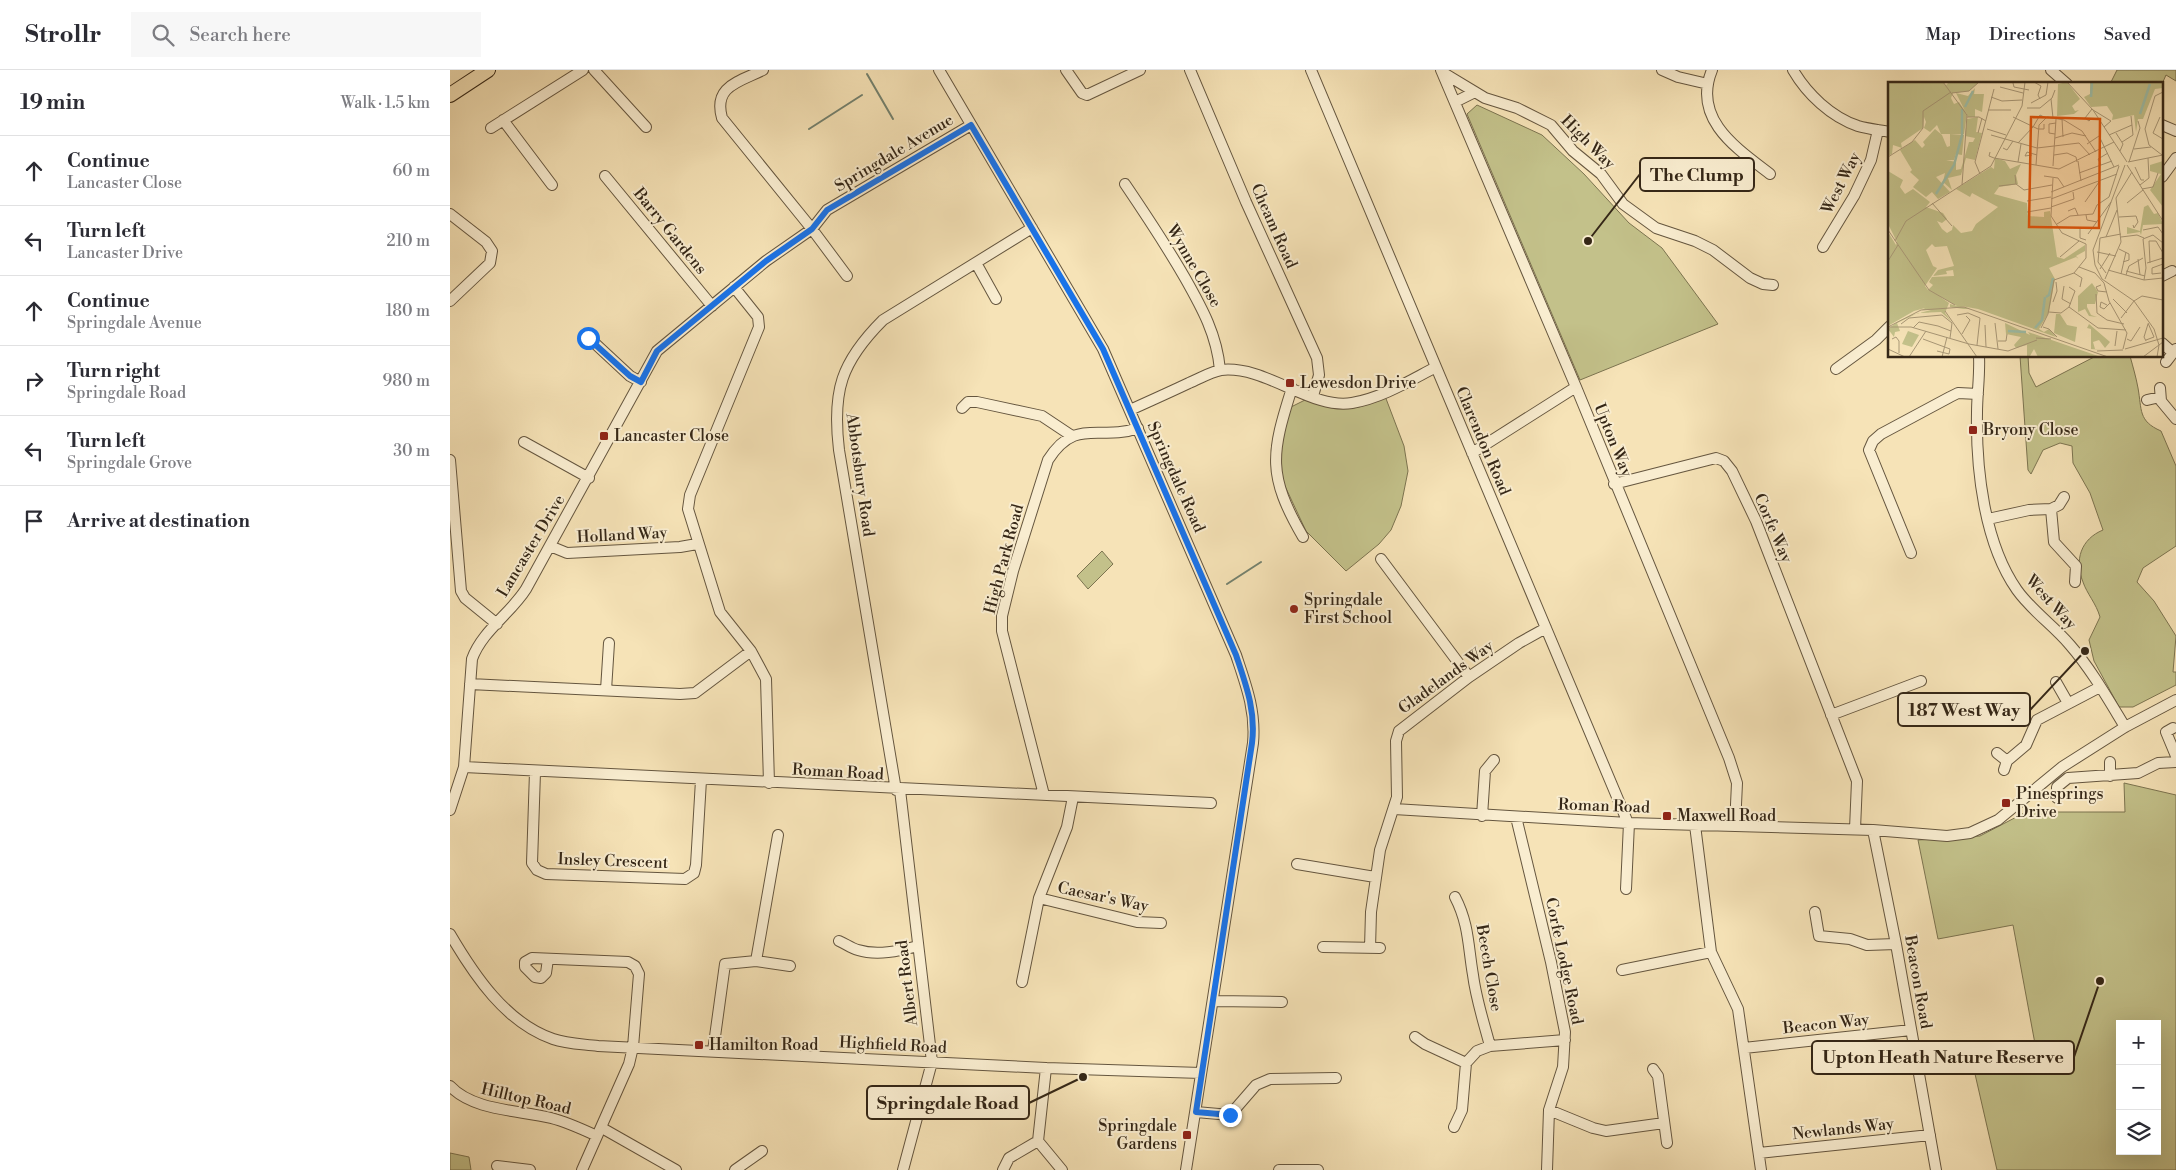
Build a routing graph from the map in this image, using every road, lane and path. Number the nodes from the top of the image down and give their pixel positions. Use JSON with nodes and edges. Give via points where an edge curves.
{"nodes":[{"id":1,"x":488,"y":70,"type":"edge"},
{"id":2,"x":583,"y":70,"type":"edge"},
{"id":3,"x":594,"y":70,"type":"edge"},
{"id":4,"x":763,"y":70,"type":"edge"},
{"id":5,"x":939,"y":70,"type":"edge"},
{"id":6,"x":1066,"y":70,"type":"edge"},
{"id":7,"x":1140,"y":70,"type":"edge"},
{"id":8,"x":1190,"y":70,"type":"edge"},
{"id":9,"x":1310,"y":70,"type":"edge"},
{"id":10,"x":1662,"y":70,"type":"edge"},
{"id":11,"x":1712,"y":70,"type":"edge"},
{"id":12,"x":1793,"y":70,"type":"edge"},
{"id":13,"x":2051,"y":70,"type":"edge"},
{"id":14,"x":1442,"y":71,"type":"edge"},
{"id":15,"x":2065,"y":82,"type":"edge"},
{"id":16,"x":1708,"y":84,"type":"junction"},
{"id":17,"x":1475,"y":92,"type":"junction"},
{"id":18,"x":450,"y":96,"type":"edge"},
{"id":19,"x":1455,"y":102,"type":"junction"},
{"id":20,"x":503,"y":120,"type":"junction"},
{"id":21,"x":971,"y":125,"type":"junction"},
{"id":22,"x":2164,"y":126,"type":"edge"},
{"id":23,"x":646,"y":127,"type":"dead end"},
{"id":24,"x":491,"y":128,"type":"dead end"},
{"id":25,"x":1878,"y":130,"type":"junction"},
{"id":26,"x":1888,"y":132,"type":"edge"},
{"id":27,"x":2176,"y":132,"type":"edge"},
{"id":28,"x":2176,"y":158,"type":"edge"},
{"id":29,"x":1770,"y":174,"type":"dead end"},
{"id":30,"x":2164,"y":175,"type":"edge"},
{"id":31,"x":605,"y":176,"type":"dead end"},
{"id":32,"x":1125,"y":184,"type":"dead end"},
{"id":33,"x":552,"y":185,"type":"dead end"},
{"id":34,"x":450,"y":214,"type":"edge"},
{"id":35,"x":1032,"y":228,"type":"junction"},
{"id":36,"x":812,"y":229,"type":"junction"},
{"id":37,"x":1824,"y":248,"type":"dead end"},
{"id":38,"x":976,"y":263,"type":"junction"},
{"id":39,"x":847,"y":276,"type":"dead end"},
{"id":40,"x":1773,"y":285,"type":"dead end"},
{"id":41,"x":734,"y":287,"type":"junction"},
{"id":42,"x":996,"y":299,"type":"dead end"},
{"id":43,"x":450,"y":300,"type":"edge"},
{"id":44,"x":712,"y":306,"type":"junction"},
{"id":45,"x":1888,"y":328,"type":"edge"},
{"id":46,"x":588,"y":338,"type":"dead end"},
{"id":47,"x":2174,"y":351,"type":"edge"},
{"id":48,"x":1979,"y":358,"type":"edge"},
{"id":49,"x":2166,"y":362,"type":"dead end"},
{"id":50,"x":1436,"y":368,"type":"junction"},
{"id":51,"x":1837,"y":369,"type":"dead end"},
{"id":52,"x":1220,"y":370,"type":"junction"},
{"id":53,"x":641,"y":382,"type":"junction"},
{"id":54,"x":1576,"y":387,"type":"junction"},
{"id":55,"x":1292,"y":388,"type":"junction"},
{"id":56,"x":1978,"y":394,"type":"junction"},
{"id":57,"x":1313,"y":396,"type":"junction"},
{"id":58,"x":2147,"y":400,"type":"dead end"},
{"id":59,"x":962,"y":408,"type":"dead end"},
{"id":60,"x":1130,"y":410,"type":"junction"},
{"id":61,"x":2176,"y":419,"type":"edge"},
{"id":62,"x":1138,"y":428,"type":"junction"},
{"id":63,"x":1072,"y":436,"type":"junction"},
{"id":64,"x":524,"y":442,"type":"dead end"},
{"id":65,"x":1472,"y":453,"type":"junction"},
{"id":66,"x":450,"y":460,"type":"edge"},
{"id":67,"x":589,"y":478,"type":"junction"},
{"id":68,"x":1614,"y":484,"type":"junction"},
{"id":69,"x":2064,"y":497,"type":"dead end"},
{"id":70,"x":2051,"y":510,"type":"junction"},
{"id":71,"x":1988,"y":519,"type":"junction"},
{"id":72,"x":1303,"y":536,"type":"dead end"},
{"id":73,"x":697,"y":544,"type":"junction"},
{"id":74,"x":550,"y":546,"type":"junction"},
{"id":75,"x":1911,"y":552,"type":"dead end"},
{"id":76,"x":1381,"y":559,"type":"dead end"},
{"id":77,"x":2074,"y":582,"type":"dead end"},
{"id":78,"x":497,"y":624,"type":"junction"},
{"id":79,"x":1546,"y":628,"type":"junction"},
{"id":80,"x":609,"y":643,"type":"dead end"},
{"id":81,"x":751,"y":651,"type":"junction"},
{"id":82,"x":1469,"y":677,"type":"junction"},
{"id":83,"x":1921,"y":681,"type":"dead end"},
{"id":84,"x":2056,"y":682,"type":"dead end"},
{"id":85,"x":470,"y":684,"type":"junction"},
{"id":86,"x":2100,"y":687,"type":"junction"},
{"id":87,"x":606,"y":690,"type":"junction"},
{"id":88,"x":2176,"y":700,"type":"edge"},
{"id":89,"x":2068,"y":703,"type":"junction"},
{"id":90,"x":1831,"y":715,"type":"junction"},
{"id":91,"x":2124,"y":727,"type":"junction"},
{"id":92,"x":2173,"y":728,"type":"dead end"},
{"id":93,"x":1997,"y":753,"type":"dead end"},
{"id":94,"x":2176,"y":756,"type":"edge"},
{"id":95,"x":1494,"y":760,"type":"dead end"},
{"id":96,"x":2110,"y":762,"type":"dead end"},
{"id":97,"x":2176,"y":762,"type":"edge"},
{"id":98,"x":464,"y":768,"type":"junction"},
{"id":99,"x":535,"y":772,"type":"junction"},
{"id":100,"x":2110,"y":776,"type":"junction"},
{"id":101,"x":701,"y":780,"type":"junction"},
{"id":102,"x":769,"y":783,"type":"junction"},
{"id":103,"x":898,"y":790,"type":"junction"},
{"id":104,"x":1044,"y":795,"type":"junction"},
{"id":105,"x":1073,"y":796,"type":"junction"},
{"id":106,"x":2057,"y":798,"type":"dead end"},
{"id":107,"x":1211,"y":804,"type":"dead end"},
{"id":108,"x":1394,"y":809,"type":"junction"},
{"id":109,"x":450,"y":810,"type":"edge"},
{"id":110,"x":1482,"y":816,"type":"junction"},
{"id":111,"x":1516,"y":817,"type":"junction"},
{"id":112,"x":1629,"y":823,"type":"junction"},
{"id":113,"x":1695,"y":825,"type":"junction"},
{"id":114,"x":1735,"y":826,"type":"junction"},
{"id":115,"x":1855,"y":829,"type":"junction"},
{"id":116,"x":1873,"y":830,"type":"junction"},
{"id":117,"x":778,"y":835,"type":"dead end"},
{"id":118,"x":1297,"y":864,"type":"dead end"},
{"id":119,"x":1376,"y":877,"type":"junction"},
{"id":120,"x":1626,"y":888,"type":"dead end"},
{"id":121,"x":1456,"y":897,"type":"dead end"},
{"id":122,"x":1039,"y":898,"type":"junction"},
{"id":123,"x":1815,"y":912,"type":"dead end"},
{"id":124,"x":1161,"y":923,"type":"dead end"},
{"id":125,"x":450,"y":934,"type":"edge"},
{"id":126,"x":839,"y":941,"type":"dead end"},
{"id":127,"x":1896,"y":944,"type":"junction"},
{"id":128,"x":918,"y":946,"type":"junction"},
{"id":129,"x":1324,"y":947,"type":"dead end"},
{"id":130,"x":1711,"y":952,"type":"junction"},
{"id":131,"x":548,"y":959,"type":"dead end"},
{"id":132,"x":756,"y":961,"type":"junction"},
{"id":133,"x":790,"y":966,"type":"dead end"},
{"id":134,"x":1622,"y":970,"type":"dead end"},
{"id":135,"x":1022,"y":982,"type":"dead end"},
{"id":136,"x":1214,"y":1001,"type":"junction"},
{"id":137,"x":1282,"y":1002,"type":"dead end"},
{"id":138,"x":1911,"y":1030,"type":"junction"},
{"id":139,"x":1415,"y":1037,"type":"dead end"},
{"id":140,"x":1565,"y":1040,"type":"junction"},
{"id":141,"x":1490,"y":1046,"type":"junction"},
{"id":142,"x":633,"y":1047,"type":"junction"},
{"id":143,"x":1744,"y":1048,"type":"junction"},
{"id":144,"x":713,"y":1051,"type":"junction"},
{"id":145,"x":932,"y":1062,"type":"junction"},
{"id":146,"x":1466,"y":1063,"type":"junction"},
{"id":147,"x":1046,"y":1068,"type":"junction"},
{"id":148,"x":1653,"y":1069,"type":"dead end"},
{"id":149,"x":1201,"y":1073,"type":"junction"},
{"id":150,"x":1336,"y":1078,"type":"dead end"},
{"id":151,"x":450,"y":1086,"type":"edge"},
{"id":152,"x":1549,"y":1110,"type":"junction"},
{"id":153,"x":1196,"y":1112,"type":"junction"},
{"id":154,"x":1664,"y":1123,"type":"junction"},
{"id":155,"x":1454,"y":1127,"type":"dead end"},
{"id":156,"x":600,"y":1132,"type":"junction"},
{"id":157,"x":1930,"y":1135,"type":"junction"},
{"id":158,"x":1038,"y":1141,"type":"junction"},
{"id":159,"x":1666,"y":1143,"type":"dead end"},
{"id":160,"x":762,"y":1151,"type":"dead end"},
{"id":161,"x":1759,"y":1153,"type":"junction"},
{"id":162,"x":498,"y":1166,"type":"dead end"},
{"id":163,"x":530,"y":1170,"type":"edge"},
{"id":164,"x":582,"y":1170,"type":"edge"},
{"id":165,"x":676,"y":1170,"type":"edge"},
{"id":166,"x":735,"y":1170,"type":"edge"},
{"id":167,"x":904,"y":1170,"type":"edge"},
{"id":168,"x":1003,"y":1170,"type":"edge"},
{"id":169,"x":1062,"y":1170,"type":"edge"},
{"id":170,"x":1186,"y":1170,"type":"edge"},
{"id":171,"x":1279,"y":1170,"type":"edge"},
{"id":172,"x":1318,"y":1170,"type":"edge"},
{"id":173,"x":1547,"y":1170,"type":"edge"},
{"id":174,"x":1761,"y":1170,"type":"edge"},
{"id":175,"x":1936,"y":1170,"type":"edge"}],
"edges":[{"from":1,"to":18,"type":"main road"},
{"from":2,"to":20,"type":"street"},
{"from":3,"to":23,"type":"street"},
{"from":4,"to":36,"type":"street","via":[[725,90],[719,100],[722,118]]},
{"from":5,"to":21,"type":"street","name":"Springdale Road"},
{"from":6,"to":7,"type":"street","via":[[1082,93],[1087,95]]},
{"from":8,"to":57,"type":"street","name":"Cheam Road","via":[[1317,358],[1319,375]]},
{"from":9,"to":50,"type":"street","name":"Clarendon Road"},
{"from":10,"to":16,"type":"street"},
{"from":11,"to":16,"type":"street"},
{"from":12,"to":25,"type":"street","via":[[1802,85],[1836,114],[1860,126]]},
{"from":13,"to":15,"type":"street"},
{"from":14,"to":17,"type":"street","name":"High Way"},
{"from":14,"to":19,"type":"street","name":"Upton Way"},
{"from":16,"to":29,"type":"street","via":[[1707,101],[1715,124],[1730,143]]},
{"from":17,"to":19,"type":"street"},
{"from":17,"to":40,"type":"street","name":"High Way","via":[[1551,125],[1573,151],[1601,174],[1623,204],[1656,228],[1695,241],[1713,250],[1750,278]]},
{"from":19,"to":54,"type":"street","name":"Upton Way"},
{"from":20,"to":24,"type":"street"},
{"from":20,"to":33,"type":"street"},
{"from":21,"to":35,"type":"street","name":"Springdale Road"},
{"from":21,"to":36,"type":"street","name":"Springdale Avenue","via":[[827,210]]},
{"from":22,"to":27,"type":"street"},
{"from":25,"to":26,"type":"street"},
{"from":25,"to":37,"type":"street","name":"West Way","via":[[1871,160]]},
{"from":28,"to":30,"type":"street"},
{"from":31,"to":44,"type":"street","name":"Barry Gardens"},
{"from":32,"to":52,"type":"street","name":"Wynne Close","via":[[1163,240],[1207,317]]},
{"from":34,"to":43,"type":"street","via":[[461,218],[492,251],[490,262]]},
{"from":35,"to":38,"type":"street","name":"Abbotsbury Road"},
{"from":35,"to":60,"type":"street","name":"Springdale Road","via":[[1103,349]]},
{"from":36,"to":39,"type":"street"},
{"from":36,"to":41,"type":"street","name":"Lancaster Drive"},
{"from":38,"to":42,"type":"street"},
{"from":38,"to":103,"type":"street","name":"Abbotsbury Road","via":[[884,320],[868,335],[852,357],[837,398],[839,450]]},
{"from":41,"to":44,"type":"street","name":"Lancaster Drive"},
{"from":41,"to":73,"type":"street","via":[[758,316],[759,327],[690,495],[688,509]]},
{"from":44,"to":53,"type":"street","name":"Lancaster Drive","via":[[657,351]]},
{"from":45,"to":51,"type":"street"},
{"from":46,"to":53,"type":"street"},
{"from":47,"to":49,"type":"street"},
{"from":48,"to":56,"type":"street","name":"West Way"},
{"from":50,"to":57,"type":"street","via":[[1376,397],[1351,404]]},
{"from":50,"to":65,"type":"street","name":"Clarendon Road"},
{"from":52,"to":55,"type":"street","via":[[1255,374]]},
{"from":52,"to":60,"type":"street"},
{"from":53,"to":67,"type":"street","name":"Lancaster Drive"},
{"from":54,"to":65,"type":"street"},
{"from":54,"to":68,"type":"street","name":"Upton Way"},
{"from":55,"to":57,"type":"street"},
{"from":55,"to":72,"type":"street","via":[[1278,433],[1275,464],[1285,504]]},
{"from":56,"to":71,"type":"street","name":"West Way","via":[[1978,448]]},
{"from":56,"to":75,"type":"street","via":[[1958,393],[1950,397],[1881,434],[1869,450]]},
{"from":58,"to":61,"type":"street","via":[[2160,392],[2164,405]]},
{"from":59,"to":63,"type":"street","via":[[968,402],[977,402],[1042,416]]},
{"from":60,"to":62,"type":"street","name":"Springdale Road"},
{"from":62,"to":63,"type":"street","via":[[1119,433],[1084,432]]},
{"from":62,"to":136,"type":"street","name":"Springdale Road","via":[[1236,655],[1254,715]]},
{"from":63,"to":104,"type":"street","name":"High Park Road","via":[[1057,446],[1048,460],[1013,571],[1002,624]]},
{"from":64,"to":67,"type":"street"},
{"from":65,"to":79,"type":"street","name":"Clarendon Road"},
{"from":66,"to":78,"type":"street","via":[[461,591]]},
{"from":67,"to":74,"type":"street","name":"Lancaster Drive"},
{"from":68,"to":90,"type":"street","name":"Corfe Way","via":[[1716,458],[1724,461],[1756,521]]},
{"from":68,"to":114,"type":"street","name":"Upton Way","via":[[1729,758],[1737,783]]},
{"from":69,"to":70,"type":"street"},
{"from":70,"to":71,"type":"street","via":[[2030,510]]},
{"from":70,"to":77,"type":"street","via":[[2052,539],[2076,566]]},
{"from":71,"to":86,"type":"street","name":"West Way","via":[[2001,558],[2016,588],[2035,612],[2069,644]]},
{"from":73,"to":74,"type":"street","name":"Holland Way","via":[[680,548],[567,553]]},
{"from":73,"to":81,"type":"street","via":[[720,612]]},
{"from":74,"to":78,"type":"street","name":"Lancaster Drive","via":[[517,604]]},
{"from":76,"to":82,"type":"street"},
{"from":78,"to":85,"type":"street","name":"Lancaster Drive","via":[[476,649]]},
{"from":79,"to":82,"type":"street","name":"Gladelands Way"},
{"from":79,"to":112,"type":"street","name":"Clarendon Road"},
{"from":80,"to":87,"type":"street"},
{"from":81,"to":87,"type":"street","via":[[695,693]]},
{"from":81,"to":102,"type":"street","via":[[762,667],[768,686]]},
{"from":82,"to":108,"type":"street","name":"Gladelands Way","via":[[1399,731]]},
{"from":83,"to":90,"type":"street"},
{"from":84,"to":89,"type":"street"},
{"from":85,"to":87,"type":"street"},
{"from":85,"to":98,"type":"street","name":"Lancaster Drive"},
{"from":86,"to":89,"type":"street"},
{"from":86,"to":91,"type":"street","name":"West Way"},
{"from":88,"to":91,"type":"street"},
{"from":89,"to":93,"type":"street","via":[[2037,720],[2026,745],[2005,766]]},
{"from":90,"to":115,"type":"street","name":"Corfe Way","via":[[1857,781]]},
{"from":91,"to":116,"type":"street","via":[[2062,767],[1998,820],[1975,831],[1947,836]]},
{"from":92,"to":94,"type":"street","via":[[2166,732]]},
{"from":95,"to":110,"type":"street","via":[[1485,771]]},
{"from":96,"to":100,"type":"street"},
{"from":97,"to":100,"type":"street","via":[[2155,764],[2138,773]]},
{"from":98,"to":99,"type":"street","name":"Roman Road"},
{"from":98,"to":109,"type":"street"},
{"from":99,"to":101,"type":"street","name":"Roman Road"},
{"from":99,"to":101,"type":"street","name":"Insley Crescent","via":[[532,863],[546,874],[684,879],[694,873]]},
{"from":100,"to":106,"type":"street","via":[[2068,778],[2057,787]]},
{"from":101,"to":102,"type":"street","name":"Roman Road"},
{"from":102,"to":103,"type":"street","name":"Roman Road"},
{"from":103,"to":104,"type":"street","name":"Roman Road"},
{"from":103,"to":128,"type":"street","name":"Albert Road"},
{"from":104,"to":105,"type":"street","name":"Roman Road"},
{"from":105,"to":107,"type":"street","name":"Roman Road"},
{"from":105,"to":122,"type":"street","name":"Caesar's Way","via":[[1067,828]]},
{"from":108,"to":110,"type":"street","name":"Roman Road"},
{"from":108,"to":119,"type":"street","name":"Gladelands Way","via":[[1380,850]]},
{"from":110,"to":111,"type":"street","name":"Roman Road"},
{"from":111,"to":112,"type":"street","name":"Roman Road"},
{"from":111,"to":140,"type":"street","name":"Corfe Lodge Road","via":[[1553,972]]},
{"from":112,"to":113,"type":"street","name":"Roman Road"},
{"from":112,"to":120,"type":"street"},
{"from":113,"to":114,"type":"street","name":"Roman Road"},
{"from":113,"to":130,"type":"street"},
{"from":114,"to":115,"type":"street","name":"Roman Road"},
{"from":115,"to":116,"type":"street","name":"Roman Road"},
{"from":116,"to":127,"type":"street","name":"Beacon Road"},
{"from":117,"to":132,"type":"street"},
{"from":118,"to":119,"type":"street"},
{"from":119,"to":129,"type":"street","name":"Gladelands Way","via":[[1375,948]]},
{"from":121,"to":141,"type":"street","name":"Beech Close","via":[[1468,928],[1476,995]]},
{"from":122,"to":124,"type":"street","name":"Caesar's Way","via":[[1137,922]]},
{"from":122,"to":135,"type":"street","name":"Caesar's Way"},
{"from":123,"to":127,"type":"street","via":[[1819,936],[1850,939],[1867,945]]},
{"from":125,"to":142,"type":"street","name":"Highfield Road","via":[[482,982],[526,1025],[563,1042]]},
{"from":126,"to":128,"type":"street","via":[[868,952],[898,952]]},
{"from":127,"to":138,"type":"street","name":"Beacon Road"},
{"from":128,"to":145,"type":"street","name":"Albert Road"},
{"from":130,"to":134,"type":"street"},
{"from":130,"to":143,"type":"street","via":[[1738,1009]]},
{"from":131,"to":142,"type":"street","via":[[628,962],[635,966],[639,974]]},
{"from":132,"to":133,"type":"street"},
{"from":132,"to":144,"type":"street","via":[[725,964]]},
{"from":136,"to":137,"type":"street"},
{"from":136,"to":149,"type":"street","name":"Springdale Road"},
{"from":138,"to":143,"type":"street","name":"Beacon Way"},
{"from":138,"to":157,"type":"street","name":"Beacon Road"},
{"from":139,"to":146,"type":"street"},
{"from":140,"to":141,"type":"street"},
{"from":140,"to":152,"type":"street","name":"Corfe Lodge Road","via":[[1563,1067]]},
{"from":141,"to":146,"type":"street","via":[[1477,1051]]},
{"from":142,"to":144,"type":"street","name":"Highfield Road"},
{"from":142,"to":156,"type":"street","via":[[630,1064]]},
{"from":143,"to":161,"type":"street"},
{"from":144,"to":145,"type":"street","name":"Highfield Road"},
{"from":145,"to":147,"type":"street","name":"Highfield Road"},
{"from":145,"to":167,"type":"street","name":"Albert Road"},
{"from":146,"to":155,"type":"street","via":[[1462,1110]]},
{"from":147,"to":149,"type":"street","name":"Highfield Road"},
{"from":147,"to":158,"type":"street"},
{"from":148,"to":154,"type":"street","via":[[1658,1076]]},
{"from":149,"to":153,"type":"street","name":"Springdale Road"},
{"from":150,"to":153,"type":"street","via":[[1270,1079],[1256,1085],[1230,1115]]},
{"from":151,"to":156,"type":"street","name":"Hilltop Road","via":[[473,1102],[561,1120]]},
{"from":152,"to":154,"type":"street","via":[[1606,1131]]},
{"from":152,"to":173,"type":"street","name":"Corfe Lodge Road"},
{"from":153,"to":170,"type":"street","name":"Springdale Road"},
{"from":154,"to":159,"type":"street"},
{"from":156,"to":164,"type":"street"},
{"from":156,"to":165,"type":"street","name":"Hilltop Road"},
{"from":157,"to":161,"type":"street","name":"Newlands Way"},
{"from":157,"to":175,"type":"street","name":"Beacon Road"},
{"from":158,"to":168,"type":"street","via":[[1009,1158]]},
{"from":158,"to":169,"type":"street"},
{"from":160,"to":166,"type":"street"},
{"from":161,"to":174,"type":"street"},
{"from":162,"to":163,"type":"street"},
{"from":171,"to":172,"type":"street"}]}
